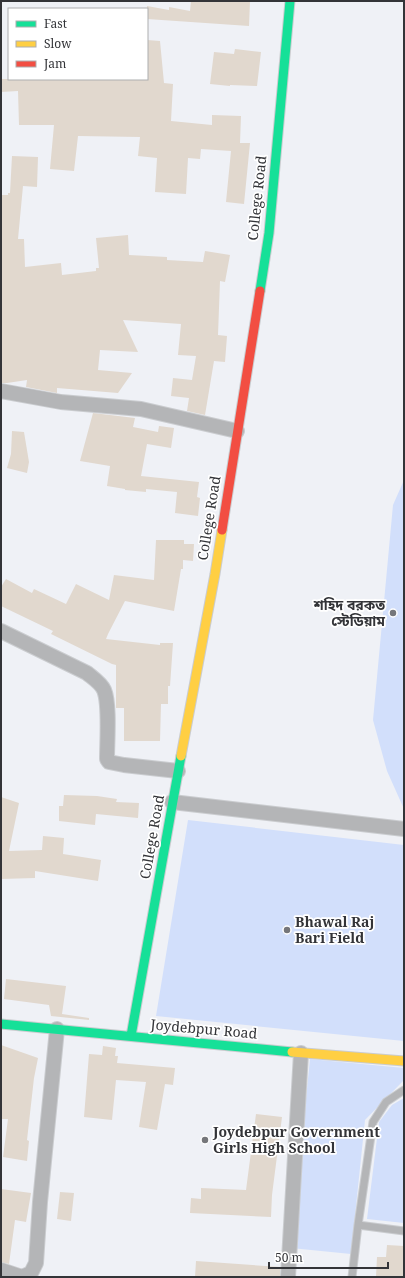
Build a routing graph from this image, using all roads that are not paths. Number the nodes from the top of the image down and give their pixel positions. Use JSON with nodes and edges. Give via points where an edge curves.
{"nodes":[{"id":1,"x":290,"y":1,"type":"edge"},
{"id":2,"x":1,"y":391,"type":"edge"},
{"id":3,"x":237,"y":431,"type":"junction"},
{"id":4,"x":1,"y":631,"type":"edge"},
{"id":5,"x":178,"y":771,"type":"junction"},
{"id":6,"x":172,"y":802,"type":"junction"},
{"id":7,"x":404,"y":829,"type":"edge"},
{"id":8,"x":1,"y":1024,"type":"edge"},
{"id":9,"x":57,"y":1029,"type":"junction"},
{"id":10,"x":131,"y":1036,"type":"junction"},
{"id":11,"x":301,"y":1053,"type":"junction"},
{"id":12,"x":404,"y":1061,"type":"edge"},
{"id":13,"x":404,"y":1090,"type":"edge"},
{"id":14,"x":358,"y":1226,"type":"junction"},
{"id":15,"x":404,"y":1231,"type":"edge"},
{"id":16,"x":1,"y":1270,"type":"edge"},
{"id":17,"x":288,"y":1277,"type":"edge"},
{"id":18,"x":352,"y":1277,"type":"edge"}],
"edges":[{"from":1,"to":3,"type":"main road","name":"College Road","via":[[269,233]]},
{"from":2,"to":3,"type":"street","via":[[61,402],[141,408]]},
{"from":3,"to":5,"type":"main road","name":"College Road","via":[[215,574]]},
{"from":4,"to":5,"type":"street","via":[[87,673],[104,689],[107,700],[109,762]]},
{"from":5,"to":6,"type":"main road","name":"College Road"},
{"from":6,"to":7,"type":"street"},
{"from":6,"to":10,"type":"main road","name":"College Road"},
{"from":8,"to":9,"type":"main road","name":"Joydebpur Road"},
{"from":9,"to":10,"type":"main road","name":"Joydebpur Road"},
{"from":9,"to":16,"type":"street","via":[[36,1263],[31,1273],[22,1277]]},
{"from":10,"to":11,"type":"main road","name":"Joydebpur Road"},
{"from":11,"to":12,"type":"main road","name":"Joydebpur Road"},
{"from":11,"to":17,"type":"street"},
{"from":13,"to":14,"type":"lane","via":[[386,1102],[373,1122]]},
{"from":14,"to":15,"type":"lane"},
{"from":14,"to":18,"type":"lane"}]}
